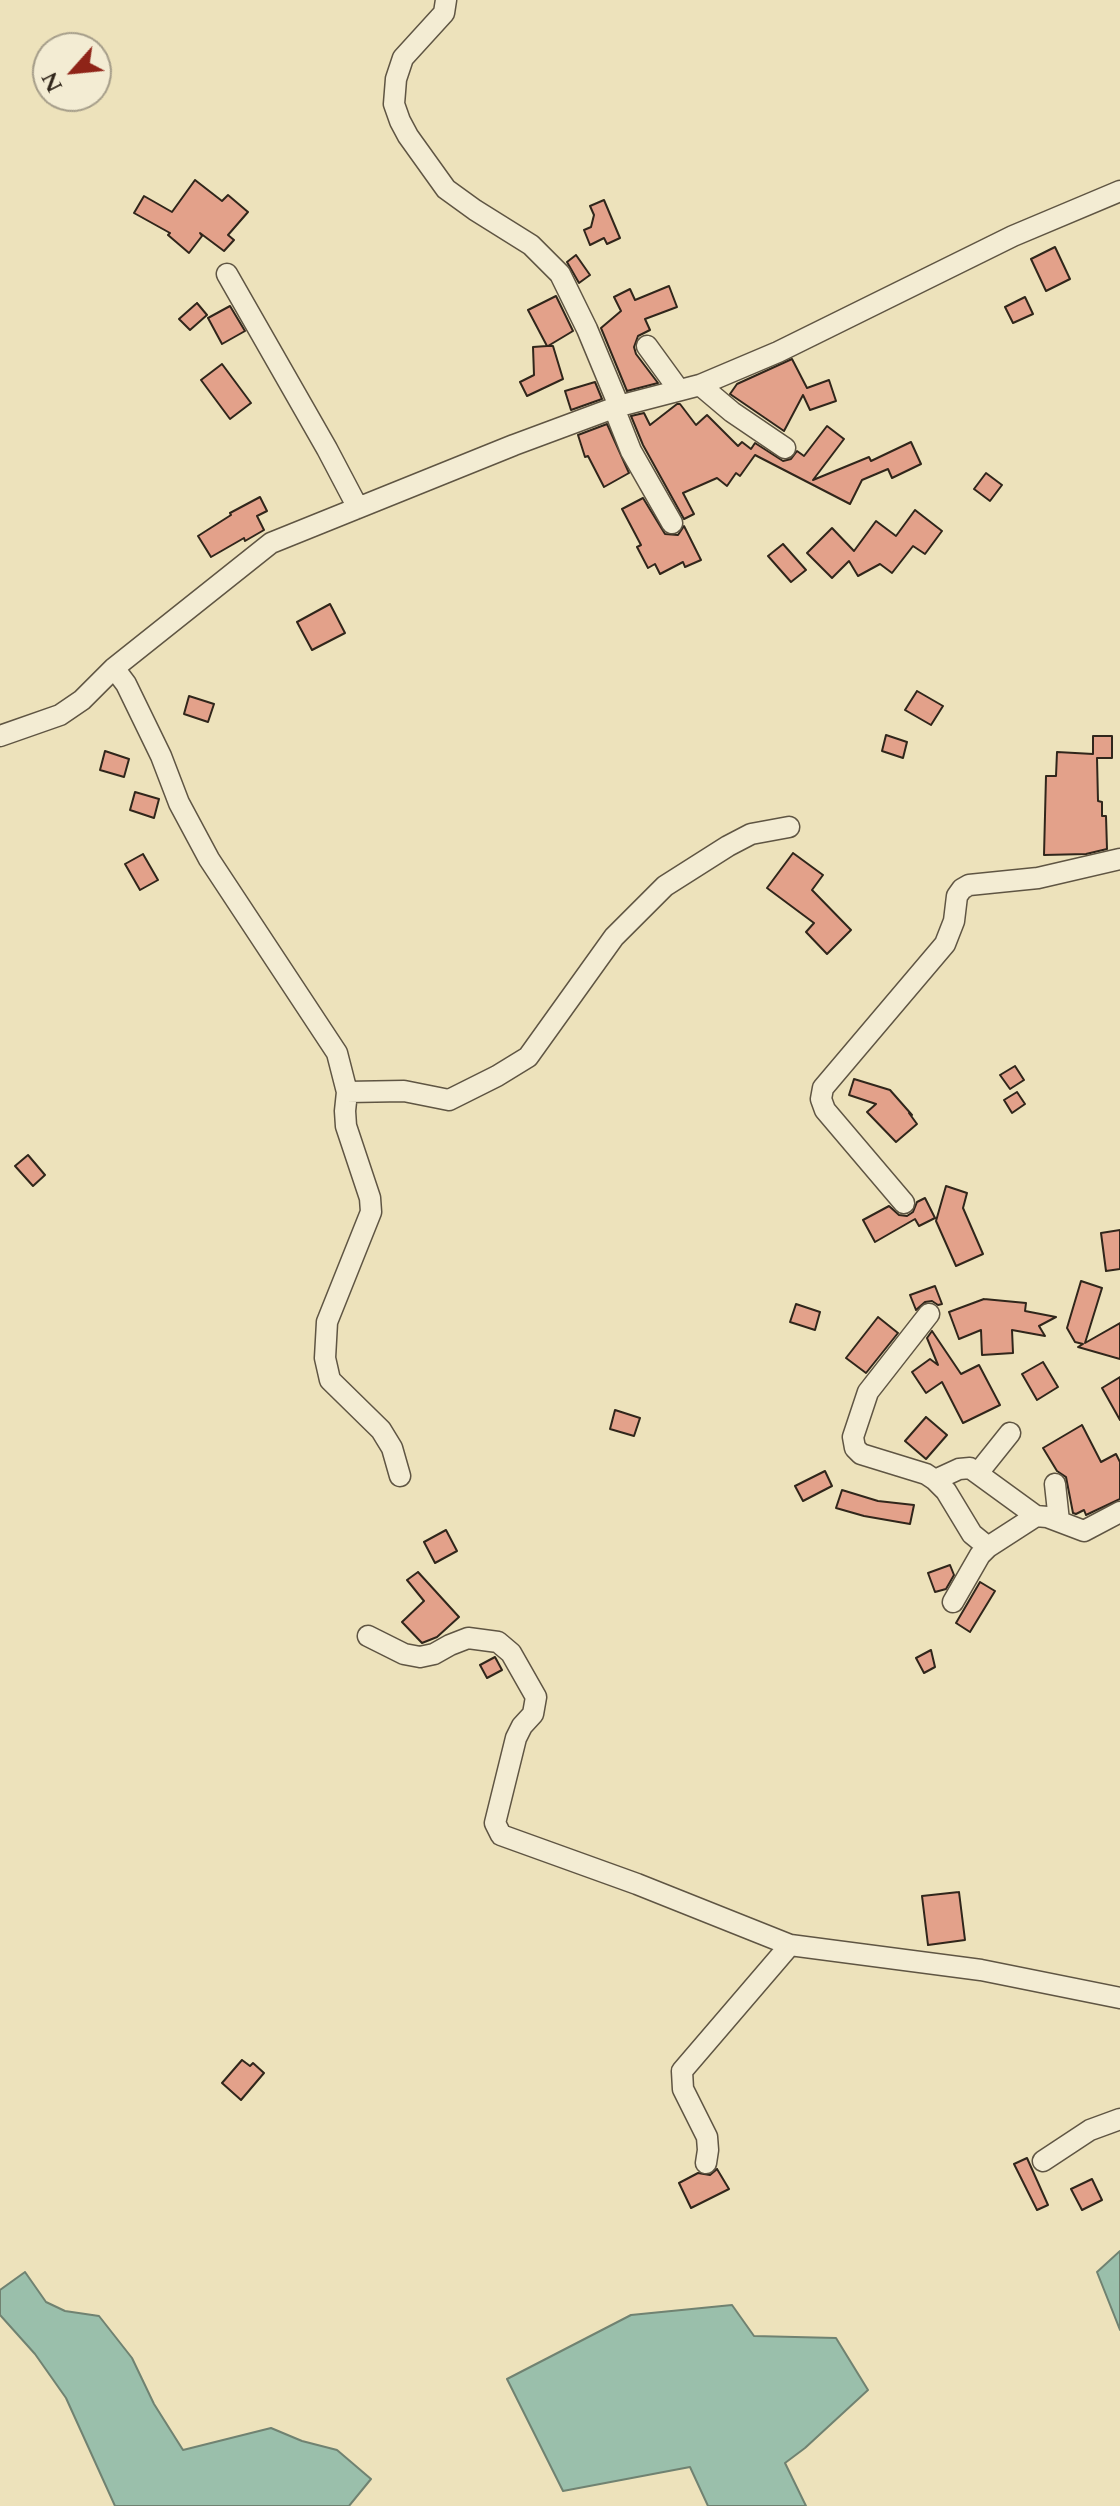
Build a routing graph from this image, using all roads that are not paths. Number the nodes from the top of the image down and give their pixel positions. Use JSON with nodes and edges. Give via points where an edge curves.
{"nodes":[{"id":1,"x":446,"y":0,"type":"edge"},
{"id":2,"x":1120,"y":191,"type":"edge"},
{"id":3,"x":227,"y":274,"type":"dead end"},
{"id":4,"x":647,"y":346,"type":"dead end"},
{"id":5,"x":700,"y":385,"type":"junction"},
{"id":6,"x":679,"y":390,"type":"junction"},
{"id":7,"x":617,"y":407,"type":"junction"},
{"id":8,"x":785,"y":448,"type":"dead end"},
{"id":9,"x":358,"y":508,"type":"junction"},
{"id":10,"x":672,"y":523,"type":"dead end"},
{"id":11,"x":114,"y":668,"type":"junction"},
{"id":12,"x":0,"y":736,"type":"edge"},
{"id":13,"x":789,"y":827,"type":"dead end"},
{"id":14,"x":1120,"y":859,"type":"edge"},
{"id":15,"x":347,"y":1092,"type":"junction"},
{"id":16,"x":904,"y":1203,"type":"dead end"},
{"id":17,"x":929,"y":1314,"type":"dead end"},
{"id":18,"x":1010,"y":1433,"type":"dead end"},
{"id":19,"x":978,"y":1473,"type":"junction"},
{"id":20,"x":400,"y":1476,"type":"dead end"},
{"id":21,"x":935,"y":1480,"type":"junction"},
{"id":22,"x":1055,"y":1484,"type":"dead end"},
{"id":23,"x":1120,"y":1512,"type":"edge"},
{"id":24,"x":1036,"y":1516,"type":"junction"},
{"id":25,"x":1059,"y":1521,"type":"junction"},
{"id":26,"x":988,"y":1547,"type":"junction"},
{"id":27,"x":953,"y":1602,"type":"dead end"},
{"id":28,"x":368,"y":1636,"type":"dead end"},
{"id":29,"x":790,"y":1945,"type":"junction"},
{"id":30,"x":1120,"y":1998,"type":"edge"},
{"id":31,"x":1120,"y":2119,"type":"edge"},
{"id":32,"x":1043,"y":2161,"type":"dead end"},
{"id":33,"x":706,"y":2163,"type":"dead end"}],
"edges":[{"from":1,"to":7,"type":"street","via":[[444,13],[403,58],[394,104],[400,121],[446,189],[531,245],[560,274]]},
{"from":2,"to":5,"type":"street","via":[[1013,236]]},
{"from":3,"to":9,"type":"street"},
{"from":4,"to":6,"type":"street"},
{"from":5,"to":6,"type":"street"},
{"from":5,"to":8,"type":"street"},
{"from":6,"to":7,"type":"street"},
{"from":7,"to":9,"type":"street"},
{"from":7,"to":10,"type":"street","via":[[631,451]]},
{"from":9,"to":11,"type":"street","via":[[271,543]]},
{"from":11,"to":12,"type":"street","via":[[60,715]]},
{"from":11,"to":15,"type":"street","via":[[209,859],[337,1053]]},
{"from":13,"to":15,"type":"street","via":[[751,834],[665,886],[614,937],[528,1057],[497,1076],[449,1100],[404,1091]]},
{"from":14,"to":16,"type":"street","via":[[962,889],[945,944],[823,1088],[825,1110]]},
{"from":15,"to":20,"type":"street","via":[[346,1126],[371,1212],[327,1322],[325,1358],[330,1380],[381,1430]]},
{"from":17,"to":21,"type":"street","via":[[868,1392],[853,1437],[861,1454]]},
{"from":18,"to":19,"type":"street"},
{"from":19,"to":21,"type":"street","via":[[964,1468]]},
{"from":19,"to":24,"type":"street"},
{"from":21,"to":26,"type":"street","via":[[972,1534]]},
{"from":22,"to":25,"type":"street"},
{"from":23,"to":25,"type":"street","via":[[1084,1531]]},
{"from":24,"to":25,"type":"street"},
{"from":24,"to":26,"type":"street"},
{"from":26,"to":27,"type":"street"},
{"from":28,"to":29,"type":"street","via":[[420,1657],[468,1638],[498,1642],[511,1653],[536,1697],[533,1714],[516,1738],[495,1823],[501,1835]]},
{"from":29,"to":30,"type":"street","via":[[981,1970]]},
{"from":29,"to":33,"type":"street","via":[[682,2071],[683,2089],[707,2137]]},
{"from":31,"to":32,"type":"street","via":[[1090,2130]]}]}
